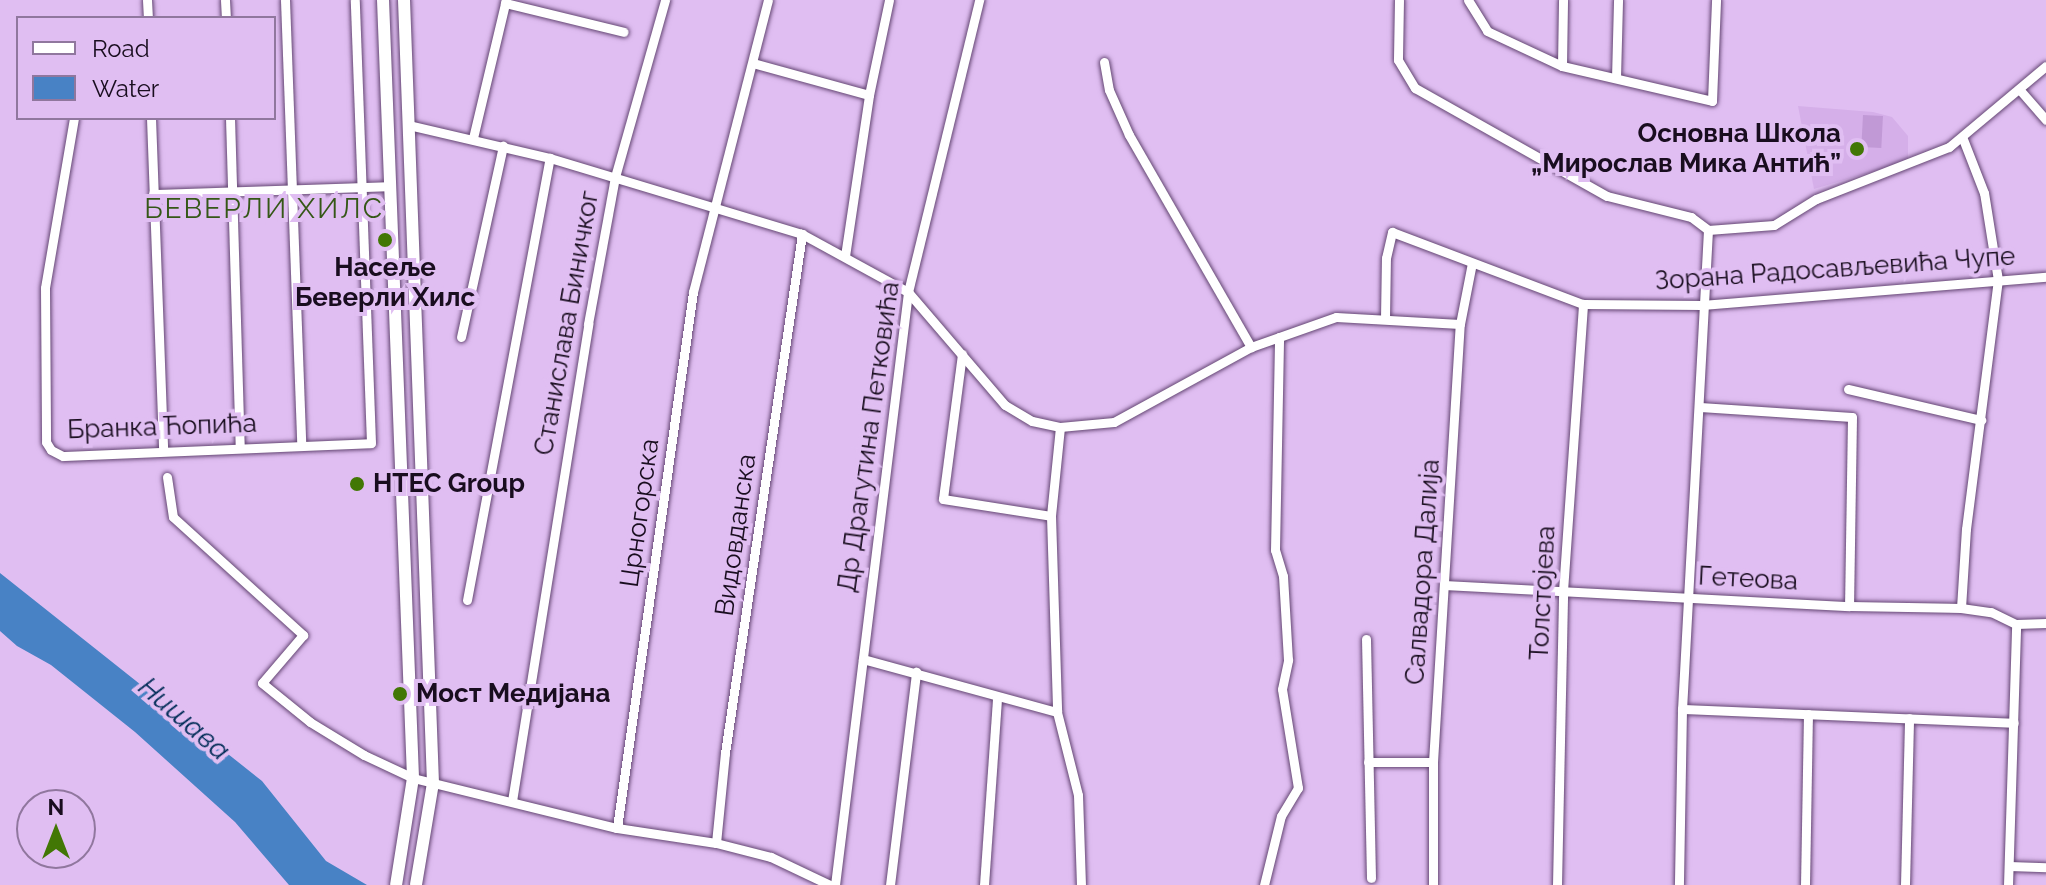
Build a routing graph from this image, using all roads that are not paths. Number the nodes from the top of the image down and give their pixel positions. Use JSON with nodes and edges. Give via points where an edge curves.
{"nodes":[{"id":1,"x":285,"y":0,"type":"edge"},
{"id":2,"x":355,"y":0,"type":"edge"},
{"id":3,"x":383,"y":0,"type":"edge"},
{"id":4,"x":404,"y":0,"type":"edge"},
{"id":5,"x":665,"y":0,"type":"edge"},
{"id":6,"x":768,"y":0,"type":"edge"},
{"id":7,"x":889,"y":0,"type":"edge"},
{"id":8,"x":979,"y":0,"type":"edge"},
{"id":9,"x":1399,"y":0,"type":"edge"},
{"id":10,"x":1468,"y":0,"type":"edge"},
{"id":11,"x":1563,"y":0,"type":"edge"},
{"id":12,"x":1618,"y":0,"type":"edge"},
{"id":13,"x":1716,"y":0,"type":"edge"},
{"id":14,"x":506,"y":2,"type":"edge"},
{"id":15,"x":624,"y":32,"type":"dead end"},
{"id":16,"x":1104,"y":62,"type":"dead end"},
{"id":17,"x":753,"y":63,"type":"junction"},
{"id":18,"x":1562,"y":66,"type":"junction"},
{"id":19,"x":2046,"y":66,"type":"edge"},
{"id":20,"x":1616,"y":78,"type":"junction"},
{"id":21,"x":2019,"y":89,"type":"junction"},
{"id":22,"x":869,"y":95,"type":"junction"},
{"id":23,"x":74,"y":120,"type":"edge"},
{"id":24,"x":151,"y":120,"type":"edge"},
{"id":25,"x":230,"y":120,"type":"edge"},
{"id":26,"x":2046,"y":120,"type":"edge"},
{"id":27,"x":408,"y":125,"type":"junction"},
{"id":28,"x":473,"y":138,"type":"junction"},
{"id":29,"x":1963,"y":139,"type":"junction"},
{"id":30,"x":503,"y":146,"type":"junction"},
{"id":31,"x":550,"y":158,"type":"junction"},
{"id":32,"x":615,"y":177,"type":"junction"},
{"id":33,"x":361,"y":186,"type":"junction"},
{"id":34,"x":390,"y":186,"type":"junction"},
{"id":35,"x":293,"y":188,"type":"junction"},
{"id":36,"x":232,"y":191,"type":"junction"},
{"id":37,"x":153,"y":194,"type":"junction"},
{"id":38,"x":714,"y":205,"type":"junction"},
{"id":39,"x":1708,"y":230,"type":"junction"},
{"id":40,"x":802,"y":234,"type":"junction"},
{"id":41,"x":845,"y":256,"type":"junction"},
{"id":42,"x":1472,"y":263,"type":"junction"},
{"id":43,"x":2046,"y":277,"type":"edge"},
{"id":44,"x":1998,"y":280,"type":"junction"},
{"id":45,"x":908,"y":292,"type":"junction"},
{"id":46,"x":1583,"y":304,"type":"junction"},
{"id":47,"x":1702,"y":305,"type":"junction"},
{"id":48,"x":1385,"y":319,"type":"junction"},
{"id":49,"x":1460,"y":324,"type":"junction"},
{"id":50,"x":461,"y":337,"type":"dead end"},
{"id":51,"x":1279,"y":337,"type":"junction"},
{"id":52,"x":1251,"y":347,"type":"junction"},
{"id":53,"x":962,"y":354,"type":"junction"},
{"id":54,"x":1848,"y":389,"type":"dead end"},
{"id":55,"x":1700,"y":407,"type":"junction"},
{"id":56,"x":1981,"y":420,"type":"junction"},
{"id":57,"x":1060,"y":427,"type":"junction"},
{"id":58,"x":301,"y":443,"type":"junction"},
{"id":59,"x":240,"y":447,"type":"junction"},
{"id":60,"x":163,"y":451,"type":"junction"},
{"id":61,"x":167,"y":477,"type":"dead end"},
{"id":62,"x":1051,"y":516,"type":"junction"},
{"id":63,"x":1444,"y":585,"type":"junction"},
{"id":64,"x":1563,"y":591,"type":"junction"},
{"id":65,"x":1688,"y":598,"type":"junction"},
{"id":66,"x":467,"y":600,"type":"dead end"},
{"id":67,"x":1849,"y":606,"type":"junction"},
{"id":68,"x":1961,"y":608,"type":"junction"},
{"id":69,"x":2046,"y":623,"type":"edge"},
{"id":70,"x":2016,"y":624,"type":"junction"},
{"id":71,"x":1366,"y":639,"type":"dead end"},
{"id":72,"x":863,"y":659,"type":"junction"},
{"id":73,"x":916,"y":672,"type":"junction"},
{"id":74,"x":997,"y":697,"type":"junction"},
{"id":75,"x":1682,"y":709,"type":"junction"},
{"id":76,"x":1057,"y":712,"type":"junction"},
{"id":77,"x":1808,"y":714,"type":"junction"},
{"id":78,"x":1909,"y":718,"type":"junction"},
{"id":79,"x":2014,"y":723,"type":"junction"},
{"id":80,"x":1368,"y":762,"type":"junction"},
{"id":81,"x":1433,"y":762,"type":"junction"},
{"id":82,"x":413,"y":778,"type":"junction"},
{"id":83,"x":433,"y":783,"type":"junction"},
{"id":84,"x":512,"y":801,"type":"junction"},
{"id":85,"x":617,"y":828,"type":"junction"},
{"id":86,"x":716,"y":843,"type":"junction"},
{"id":87,"x":2009,"y":866,"type":"junction"},
{"id":88,"x":2046,"y":867,"type":"edge"},
{"id":89,"x":1371,"y":878,"type":"dead end"},
{"id":90,"x":396,"y":885,"type":"edge"},
{"id":91,"x":416,"y":885,"type":"edge"},
{"id":92,"x":833,"y":885,"type":"edge"},
{"id":93,"x":890,"y":885,"type":"edge"},
{"id":94,"x":984,"y":885,"type":"edge"},
{"id":95,"x":1081,"y":885,"type":"edge"},
{"id":96,"x":1264,"y":885,"type":"edge"},
{"id":97,"x":1433,"y":885,"type":"edge"},
{"id":98,"x":1557,"y":885,"type":"edge"},
{"id":99,"x":1679,"y":885,"type":"edge"},
{"id":100,"x":1805,"y":885,"type":"edge"},
{"id":101,"x":1905,"y":885,"type":"edge"},
{"id":102,"x":2008,"y":885,"type":"edge"}],
"edges":[{"from":1,"to":35,"type":"street"},
{"from":2,"to":33,"type":"street"},
{"from":3,"to":34,"type":"main road"},
{"from":4,"to":27,"type":"main road"},
{"from":5,"to":32,"type":"street","name":"Станислава Биничког"},
{"from":6,"to":17,"type":"street","name":"Црногорска"},
{"from":7,"to":22,"type":"street"},
{"from":8,"to":45,"type":"street","name":"Др Драгутина Петковића"},
{"from":9,"to":39,"type":"street","via":[[1398,60],[1415,88],[1607,196],[1691,217]]},
{"from":10,"to":18,"type":"street","via":[[1487,31]]},
{"from":11,"to":18,"type":"street"},
{"from":12,"to":20,"type":"street"},
{"from":13,"to":20,"type":"street","via":[[1712,101]]},
{"from":14,"to":15,"type":"street"},
{"from":14,"to":28,"type":"street"},
{"from":16,"to":52,"type":"street","via":[[1109,90],[1129,135]]},
{"from":17,"to":22,"type":"street"},
{"from":17,"to":38,"type":"street","name":"Црногорска"},
{"from":18,"to":20,"type":"street"},
{"from":19,"to":21,"type":"street"},
{"from":21,"to":26,"type":"street"},
{"from":21,"to":29,"type":"street"},
{"from":22,"to":41,"type":"street"},
{"from":23,"to":60,"type":"street","name":"Бранка Ћопића","via":[[45,288],[46,442],[63,456]]},
{"from":24,"to":37,"type":"street"},
{"from":25,"to":36,"type":"street"},
{"from":27,"to":28,"type":"street"},
{"from":27,"to":83,"type":"main road"},
{"from":28,"to":30,"type":"street"},
{"from":29,"to":39,"type":"street","via":[[1816,199],[1774,225]]},
{"from":29,"to":44,"type":"street","via":[[1984,193]]},
{"from":30,"to":31,"type":"street"},
{"from":30,"to":50,"type":"street"},
{"from":31,"to":32,"type":"street"},
{"from":31,"to":66,"type":"street"},
{"from":32,"to":38,"type":"street"},
{"from":32,"to":84,"type":"street","name":"Станислава Биничког"},
{"from":33,"to":34,"type":"street"},
{"from":33,"to":35,"type":"street"},
{"from":33,"to":58,"type":"street","name":"Бранка Ћопића","via":[[371,443]]},
{"from":34,"to":82,"type":"main road"},
{"from":35,"to":36,"type":"street"},
{"from":35,"to":58,"type":"street"},
{"from":36,"to":37,"type":"street"},
{"from":36,"to":59,"type":"street"},
{"from":37,"to":60,"type":"street"},
{"from":38,"to":40,"type":"street"},
{"from":38,"to":85,"type":"street","name":"Црногорска","via":[[693,292]]},
{"from":39,"to":47,"type":"street"},
{"from":40,"to":41,"type":"street"},
{"from":40,"to":86,"type":"street","name":"Видовданска"},
{"from":41,"to":45,"type":"street"},
{"from":42,"to":46,"type":"street","name":"Зорана Радосављевића Чупе"},
{"from":42,"to":48,"type":"street","name":"Зорана Радосављевића Чупе","via":[[1392,232]]},
{"from":42,"to":49,"type":"street","name":"Салвадора Далија"},
{"from":43,"to":44,"type":"street","name":"Зорана Радосављевића Чупе"},
{"from":44,"to":47,"type":"street","name":"Зорана Радосављевића Чупе"},
{"from":44,"to":56,"type":"street"},
{"from":45,"to":53,"type":"street"},
{"from":45,"to":72,"type":"street","name":"Др Драгутина Петковића"},
{"from":46,"to":47,"type":"street","name":"Зорана Радосављевића Чупе"},
{"from":46,"to":64,"type":"street","name":"Толстојева"},
{"from":47,"to":55,"type":"street"},
{"from":48,"to":49,"type":"street"},
{"from":48,"to":51,"type":"street","via":[[1336,317]]},
{"from":49,"to":63,"type":"street","name":"Салвадора Далија"},
{"from":51,"to":52,"type":"street"},
{"from":51,"to":96,"type":"street","via":[[1275,550],[1283,576],[1288,660],[1282,689],[1298,788],[1281,816]]},
{"from":52,"to":57,"type":"street","via":[[1114,422]]},
{"from":53,"to":57,"type":"street","via":[[1005,405],[1032,421]]},
{"from":53,"to":62,"type":"street","via":[[943,499]]},
{"from":54,"to":56,"type":"street"},
{"from":55,"to":65,"type":"street"},
{"from":55,"to":67,"type":"street","via":[[1852,417]]},
{"from":56,"to":68,"type":"street"},
{"from":57,"to":62,"type":"street"},
{"from":58,"to":59,"type":"street","name":"Бранка Ћопића"},
{"from":59,"to":60,"type":"street","name":"Бранка Ћопића"},
{"from":61,"to":82,"type":"street","via":[[173,517],[303,635],[262,683],[310,722]]},
{"from":62,"to":76,"type":"street"},
{"from":63,"to":64,"type":"street","name":"Гетеова"},
{"from":63,"to":81,"type":"street","name":"Салвадора Далија"},
{"from":64,"to":65,"type":"street","name":"Гетеова"},
{"from":64,"to":98,"type":"street","name":"Толстојева"},
{"from":65,"to":67,"type":"street","name":"Гетеова"},
{"from":65,"to":75,"type":"street"},
{"from":67,"to":68,"type":"street","name":"Гетеова"},
{"from":68,"to":70,"type":"street","name":"Гетеова","via":[[1991,612]]},
{"from":69,"to":70,"type":"street","name":"Гетеова"},
{"from":70,"to":79,"type":"street"},
{"from":71,"to":80,"type":"street"},
{"from":72,"to":73,"type":"street"},
{"from":72,"to":92,"type":"street","name":"Др Драгутина Петковића"},
{"from":73,"to":74,"type":"street"},
{"from":73,"to":93,"type":"street"},
{"from":74,"to":76,"type":"street"},
{"from":74,"to":94,"type":"street"},
{"from":75,"to":77,"type":"street"},
{"from":75,"to":99,"type":"street"},
{"from":76,"to":95,"type":"street","via":[[1078,795]]},
{"from":77,"to":78,"type":"street"},
{"from":77,"to":100,"type":"street"},
{"from":78,"to":79,"type":"street"},
{"from":78,"to":101,"type":"street"},
{"from":79,"to":87,"type":"street"},
{"from":80,"to":81,"type":"street"},
{"from":80,"to":89,"type":"street"},
{"from":81,"to":97,"type":"street","name":"Салвадора Далија"},
{"from":82,"to":83,"type":"street"},
{"from":82,"to":90,"type":"main road"},
{"from":83,"to":84,"type":"street"},
{"from":83,"to":91,"type":"main road"},
{"from":84,"to":85,"type":"street"},
{"from":85,"to":86,"type":"street"},
{"from":86,"to":92,"type":"street","via":[[771,857]]},
{"from":87,"to":88,"type":"street"},
{"from":87,"to":102,"type":"street"}]}
